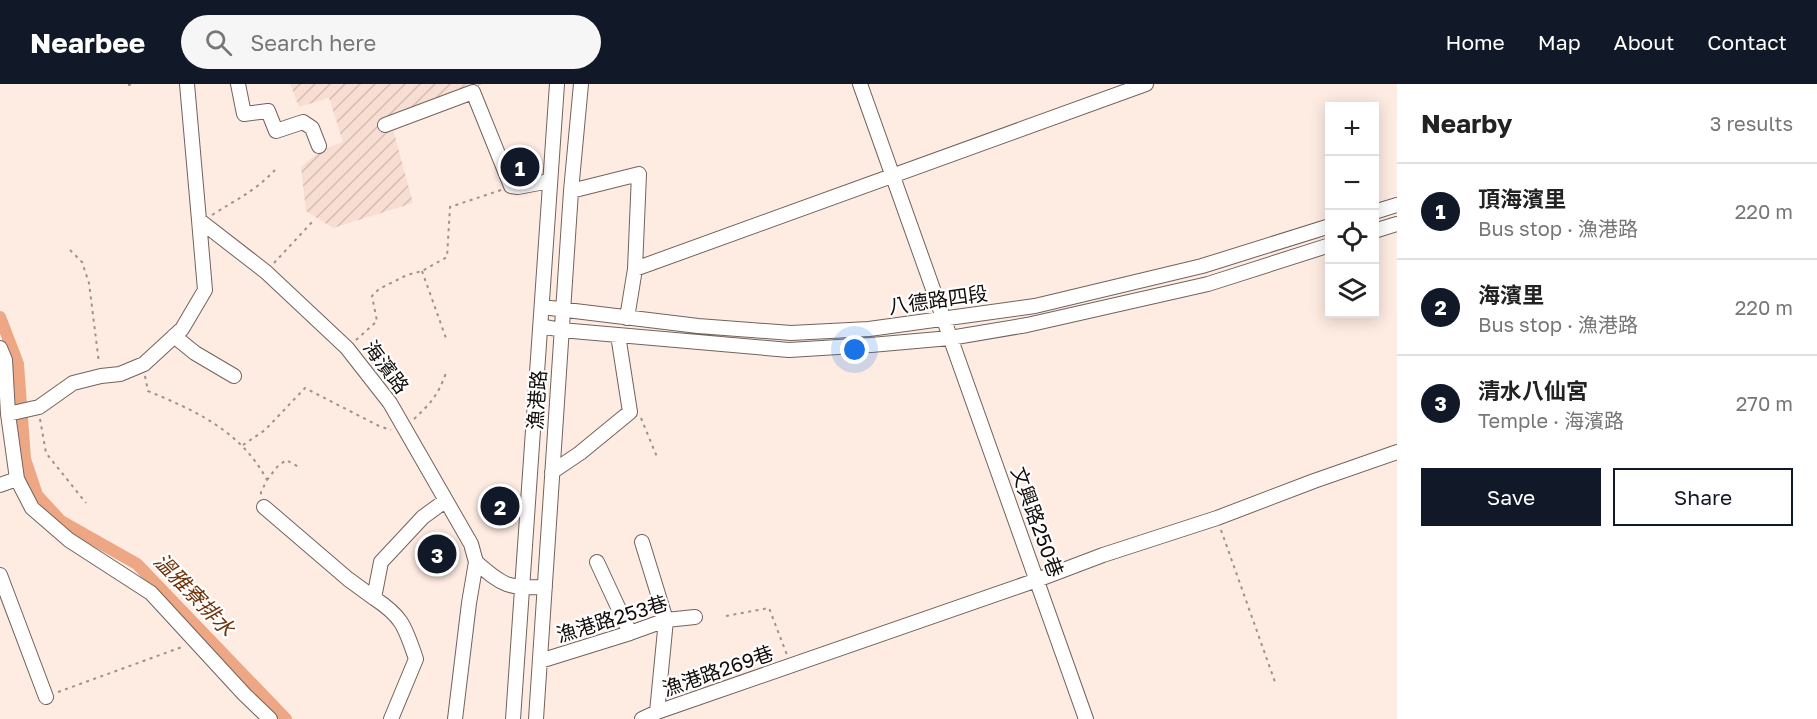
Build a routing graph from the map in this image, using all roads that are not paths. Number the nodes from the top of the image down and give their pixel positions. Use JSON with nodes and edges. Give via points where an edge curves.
{"nodes":[{"id":1,"x":187,"y":84,"type":"edge"},
{"id":2,"x":238,"y":84,"type":"edge"},
{"id":3,"x":557,"y":84,"type":"edge"},
{"id":4,"x":581,"y":84,"type":"edge"},
{"id":5,"x":860,"y":84,"type":"edge"},
{"id":6,"x":1146,"y":84,"type":"edge"},
{"id":7,"x":385,"y":125,"type":"dead end"},
{"id":8,"x":319,"y":146,"type":"dead end"},
{"id":9,"x":893,"y":175,"type":"junction"},
{"id":10,"x":550,"y":181,"type":"junction"},
{"id":11,"x":571,"y":190,"type":"junction"},
{"id":12,"x":1397,"y":205,"type":"edge"},
{"id":13,"x":1379,"y":210,"type":"edge"},
{"id":14,"x":199,"y":220,"type":"junction"},
{"id":15,"x":1397,"y":224,"type":"edge"},
{"id":16,"x":1325,"y":227,"type":"edge"},
{"id":17,"x":1379,"y":229,"type":"edge"},
{"id":18,"x":1325,"y":246,"type":"edge"},
{"id":19,"x":1203,"y":266,"type":"junction"},
{"id":20,"x":635,"y":269,"type":"junction"},
{"id":21,"x":1208,"y":284,"type":"junction"},
{"id":22,"x":542,"y":307,"type":"junction"},
{"id":23,"x":563,"y":310,"type":"junction"},
{"id":24,"x":627,"y":318,"type":"junction"},
{"id":25,"x":943,"y":320,"type":"junction"},
{"id":26,"x":541,"y":326,"type":"junction"},
{"id":27,"x":898,"y":326,"type":"junction"},
{"id":28,"x":561,"y":330,"type":"junction"},
{"id":29,"x":618,"y":335,"type":"junction"},
{"id":30,"x":174,"y":336,"type":"junction"},
{"id":31,"x":950,"y":338,"type":"junction"},
{"id":32,"x":902,"y":343,"type":"junction"},
{"id":33,"x":0,"y":348,"type":"edge"},
{"id":34,"x":234,"y":376,"type":"dead end"},
{"id":35,"x":11,"y":414,"type":"junction"},
{"id":36,"x":1397,"y":453,"type":"edge"},
{"id":37,"x":552,"y":472,"type":"junction"},
{"id":38,"x":17,"y":479,"type":"junction"},
{"id":39,"x":0,"y":485,"type":"edge"},
{"id":40,"x":445,"y":501,"type":"junction"},
{"id":41,"x":264,"y":507,"type":"road end"},
{"id":42,"x":642,"y":542,"type":"dead end"},
{"id":43,"x":476,"y":562,"type":"junction"},
{"id":44,"x":597,"y":562,"type":"dead end"},
{"id":45,"x":0,"y":575,"type":"edge"},
{"id":46,"x":1037,"y":580,"type":"junction"},
{"id":47,"x":545,"y":587,"type":"junction"},
{"id":48,"x":521,"y":588,"type":"junction"},
{"id":49,"x":374,"y":598,"type":"junction"},
{"id":50,"x":695,"y":618,"type":"dead end"},
{"id":51,"x":666,"y":620,"type":"junction"},
{"id":52,"x":630,"y":633,"type":"junction"},
{"id":53,"x":540,"y":660,"type":"junction"},
{"id":54,"x":46,"y":697,"type":"road end"},
{"id":55,"x":657,"y":712,"type":"junction"},
{"id":56,"x":270,"y":719,"type":"edge"},
{"id":57,"x":391,"y":719,"type":"edge"},
{"id":58,"x":455,"y":719,"type":"edge"},
{"id":59,"x":513,"y":719,"type":"edge"},
{"id":60,"x":536,"y":719,"type":"edge"},
{"id":61,"x":642,"y":719,"type":"edge"},
{"id":62,"x":1086,"y":719,"type":"edge"}],
"edges":[{"from":1,"to":14,"type":"street"},
{"from":2,"to":8,"type":"street","via":[[244,114],[268,111],[276,131],[303,122],[312,128]]},
{"from":3,"to":10,"type":"street","name":"漁港路"},
{"from":4,"to":11,"type":"street","name":"漁港路"},
{"from":5,"to":9,"type":"street","name":"文興路250巷"},
{"from":6,"to":9,"type":"street"},
{"from":7,"to":10,"type":"street","via":[[473,92],[511,186]]},
{"from":9,"to":20,"type":"street"},
{"from":9,"to":25,"type":"street","name":"文興路250巷"},
{"from":10,"to":22,"type":"street","name":"漁港路"},
{"from":11,"to":20,"type":"street","via":[[639,174]]},
{"from":11,"to":23,"type":"street","name":"漁港路"},
{"from":12,"to":13,"type":"street"},
{"from":14,"to":30,"type":"street","via":[[205,290]]},
{"from":14,"to":40,"type":"street","name":"海濱路","via":[[266,272],[347,348],[390,403]]},
{"from":15,"to":17,"type":"street"},
{"from":16,"to":19,"type":"street","name":"八德路四段"},
{"from":18,"to":21,"type":"street","name":"八德路四段"},
{"from":19,"to":21,"type":"street"},
{"from":19,"to":25,"type":"street","name":"八德路四段","via":[[1035,306]]},
{"from":20,"to":24,"type":"street"},
{"from":21,"to":31,"type":"street","name":"八德路四段","via":[[1027,325]]},
{"from":22,"to":23,"type":"street","name":"八德路四段"},
{"from":22,"to":26,"type":"street","name":"漁港路"},
{"from":23,"to":24,"type":"street","name":"八德路四段"},
{"from":23,"to":28,"type":"street","name":"漁港路"},
{"from":24,"to":27,"type":"street","name":"八德路四段","via":[[791,333]]},
{"from":25,"to":27,"type":"street","name":"八德路四段"},
{"from":25,"to":31,"type":"street","name":"文興路250巷"},
{"from":26,"to":28,"type":"street","name":"八德路四段"},
{"from":26,"to":48,"type":"street","name":"漁港路"},
{"from":27,"to":32,"type":"street"},
{"from":28,"to":29,"type":"street","name":"八德路四段"},
{"from":28,"to":37,"type":"street","name":"漁港路"},
{"from":29,"to":32,"type":"street","name":"八德路四段","via":[[789,350]]},
{"from":29,"to":37,"type":"street","via":[[630,412]]},
{"from":30,"to":34,"type":"street"},
{"from":30,"to":35,"type":"street","via":[[144,364],[120,374],[74,383],[35,408]]},
{"from":31,"to":32,"type":"street","name":"八德路四段"},
{"from":31,"to":46,"type":"street","name":"文興路250巷"},
{"from":33,"to":35,"type":"street"},
{"from":35,"to":38,"type":"street"},
{"from":36,"to":46,"type":"street","name":"漁港路269巷"},
{"from":37,"to":47,"type":"street","name":"漁港路"},
{"from":38,"to":39,"type":"street"},
{"from":38,"to":56,"type":"street","via":[[32,508],[69,540],[151,593]]},
{"from":40,"to":43,"type":"street","name":"海濱路","via":[[471,544]]},
{"from":40,"to":49,"type":"street","via":[[381,562]]},
{"from":41,"to":49,"type":"street"},
{"from":42,"to":51,"type":"street"},
{"from":43,"to":48,"type":"street","via":[[500,583]]},
{"from":43,"to":58,"type":"street"},
{"from":44,"to":52,"type":"street"},
{"from":45,"to":54,"type":"street"},
{"from":46,"to":55,"type":"street","name":"漁港路269巷"},
{"from":46,"to":62,"type":"street","name":"文興路250巷"},
{"from":47,"to":48,"type":"street"},
{"from":47,"to":53,"type":"street","name":"漁港路"},
{"from":48,"to":59,"type":"street","name":"漁港路"},
{"from":49,"to":57,"type":"street","via":[[394,611],[416,659]]},
{"from":50,"to":51,"type":"street","name":"漁港路253巷"},
{"from":51,"to":52,"type":"street","name":"漁港路253巷"},
{"from":51,"to":55,"type":"street","name":"漁港路269巷"},
{"from":52,"to":53,"type":"street","name":"漁港路253巷"},
{"from":53,"to":60,"type":"street","name":"漁港路"},
{"from":55,"to":61,"type":"street","name":"漁港路269巷"}]}
